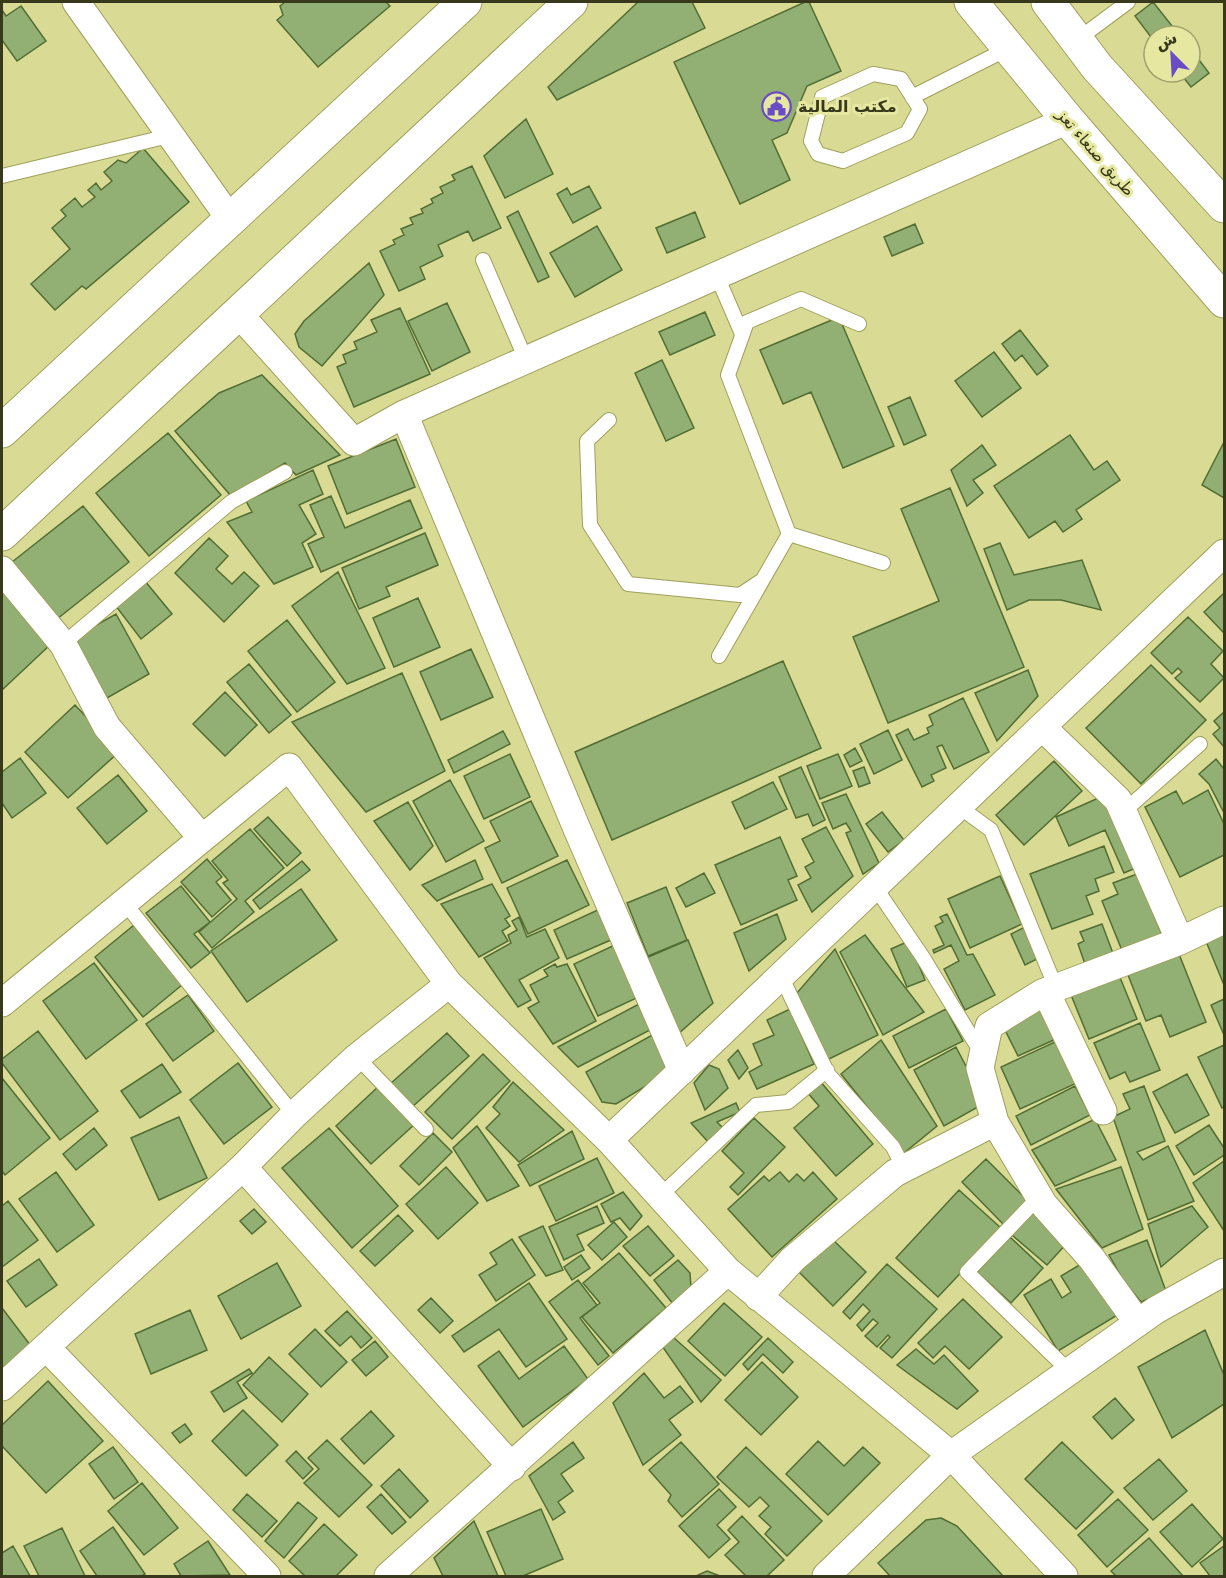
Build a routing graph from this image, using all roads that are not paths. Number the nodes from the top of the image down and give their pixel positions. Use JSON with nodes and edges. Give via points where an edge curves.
{"nodes":[{"id":1,"x":76,"y":2,"type":"edge"},
{"id":2,"x":465,"y":2,"type":"edge"},
{"id":3,"x":571,"y":2,"type":"edge"},
{"id":4,"x":971,"y":2,"type":"edge"},
{"id":5,"x":1048,"y":2,"type":"edge"},
{"id":6,"x":1128,"y":2,"type":"edge"},
{"id":7,"x":1077,"y":40,"type":"junction"},
{"id":8,"x":1009,"y":48,"type":"junction"},
{"id":9,"x":912,"y":97,"type":"junction"},
{"id":10,"x":1068,"y":120,"type":"junction"},
{"id":11,"x":173,"y":135,"type":"junction"},
{"id":12,"x":2,"y":176,"type":"edge"},
{"id":13,"x":1224,"y":206,"type":"edge"},
{"id":14,"x":230,"y":219,"type":"junction"},
{"id":15,"x":483,"y":260,"type":"dead end"},
{"id":16,"x":717,"y":276,"type":"junction"},
{"id":17,"x":1224,"y":301,"type":"edge"},
{"id":18,"x":238,"y":313,"type":"junction"},
{"id":19,"x":859,"y":324,"type":"dead end"},
{"id":20,"x":742,"y":334,"type":"junction"},
{"id":21,"x":526,"y":360,"type":"junction"},
{"id":22,"x":404,"y":414,"type":"junction"},
{"id":23,"x":609,"y":420,"type":"dead end"},
{"id":24,"x":2,"y":431,"type":"edge"},
{"id":25,"x":285,"y":472,"type":"dead end"},
{"id":26,"x":2,"y":534,"type":"edge"},
{"id":27,"x":789,"y":534,"type":"junction"},
{"id":28,"x":1224,"y":553,"type":"edge"},
{"id":29,"x":883,"y":563,"type":"dead end"},
{"id":30,"x":2,"y":570,"type":"edge"},
{"id":31,"x":763,"y":580,"type":"junction"},
{"id":32,"x":63,"y":644,"type":"junction"},
{"id":33,"x":719,"y":656,"type":"dead end"},
{"id":34,"x":1042,"y":727,"type":"junction"},
{"id":35,"x":1200,"y":744,"type":"dead end"},
{"id":36,"x":958,"y":806,"type":"junction"},
{"id":37,"x":1123,"y":812,"type":"junction"},
{"id":38,"x":202,"y":838,"type":"junction"},
{"id":39,"x":874,"y":887,"type":"junction"},
{"id":40,"x":124,"y":902,"type":"junction"},
{"id":41,"x":1224,"y":920,"type":"edge"},
{"id":42,"x":1180,"y":941,"type":"junction"},
{"id":43,"x":781,"y":976,"type":"junction"},
{"id":44,"x":450,"y":984,"type":"junction"},
{"id":45,"x":1051,"y":990,"type":"junction"},
{"id":46,"x":2,"y":1003,"type":"edge"},
{"id":47,"x":982,"y":1056,"type":"junction"},
{"id":48,"x":357,"y":1057,"type":"junction"},
{"id":49,"x":826,"y":1070,"type":"junction"},
{"id":50,"x":682,"y":1071,"type":"junction"},
{"id":51,"x":1102,"y":1111,"type":"dead end"},
{"id":52,"x":294,"y":1115,"type":"junction"},
{"id":53,"x":995,"y":1122,"type":"junction"},
{"id":54,"x":426,"y":1129,"type":"dead end"},
{"id":55,"x":609,"y":1140,"type":"junction"},
{"id":56,"x":243,"y":1167,"type":"junction"},
{"id":57,"x":904,"y":1169,"type":"junction"},
{"id":58,"x":660,"y":1196,"type":"junction"},
{"id":59,"x":1039,"y":1197,"type":"junction"},
{"id":60,"x":728,"y":1271,"type":"junction"},
{"id":61,"x":1224,"y":1272,"type":"edge"},
{"id":62,"x":759,"y":1297,"type":"junction"},
{"id":63,"x":1138,"y":1323,"type":"junction"},
{"id":64,"x":46,"y":1347,"type":"junction"},
{"id":65,"x":1069,"y":1371,"type":"junction"},
{"id":66,"x":2,"y":1387,"type":"edge"},
{"id":67,"x":951,"y":1455,"type":"junction"},
{"id":68,"x":512,"y":1467,"type":"junction"},
{"id":69,"x":1052,"y":1573,"type":"edge"},
{"id":70,"x":267,"y":1576,"type":"edge"},
{"id":71,"x":388,"y":1576,"type":"edge"},
{"id":72,"x":826,"y":1576,"type":"edge"}],
"edges":[{"from":1,"to":11,"type":"street"},
{"from":2,"to":14,"type":"main road"},
{"from":3,"to":18,"type":"main road"},
{"from":4,"to":8,"type":"main road","name":"طريق صنعاء تعز"},
{"from":5,"to":7,"type":"main road"},
{"from":6,"to":7,"type":"lane"},
{"from":7,"to":13,"type":"main road"},
{"from":8,"to":9,"type":"lane"},
{"from":8,"to":10,"type":"main road","name":"طريق صنعاء تعز"},
{"from":9,"to":9,"type":"lane","via":[[920,109],[907,133],[843,162],[818,154],[811,141],[822,97],[873,74],[901,79]]},
{"from":10,"to":16,"type":"street"},
{"from":10,"to":17,"type":"main road","name":"طريق صنعاء تعز"},
{"from":11,"to":12,"type":"lane"},
{"from":11,"to":14,"type":"street"},
{"from":14,"to":24,"type":"main road"},
{"from":15,"to":21,"type":"lane"},
{"from":16,"to":20,"type":"lane"},
{"from":16,"to":21,"type":"street"},
{"from":18,"to":22,"type":"street","via":[[354,442]]},
{"from":18,"to":26,"type":"main road"},
{"from":19,"to":20,"type":"lane","via":[[801,298],[747,322]]},
{"from":20,"to":27,"type":"lane","via":[[728,375]]},
{"from":21,"to":22,"type":"street"},
{"from":22,"to":50,"type":"street"},
{"from":23,"to":31,"type":"lane","via":[[587,441],[590,525],[628,584],[740,595]]},
{"from":25,"to":32,"type":"lane","via":[[231,502]]},
{"from":27,"to":29,"type":"lane"},
{"from":27,"to":31,"type":"lane"},
{"from":28,"to":34,"type":"street"},
{"from":30,"to":32,"type":"street"},
{"from":31,"to":33,"type":"lane"},
{"from":32,"to":38,"type":"street","via":[[107,727]]},
{"from":34,"to":36,"type":"street"},
{"from":34,"to":37,"type":"street","via":[[1118,800]]},
{"from":35,"to":37,"type":"lane"},
{"from":36,"to":39,"type":"street"},
{"from":36,"to":45,"type":"lane","via":[[991,830]]},
{"from":37,"to":42,"type":"street"},
{"from":38,"to":40,"type":"street"},
{"from":38,"to":44,"type":"street","via":[[289,767]]},
{"from":39,"to":43,"type":"street"},
{"from":39,"to":47,"type":"lane","via":[[922,956]]},
{"from":40,"to":46,"type":"street"},
{"from":40,"to":52,"type":"lane"},
{"from":41,"to":42,"type":"street"},
{"from":42,"to":45,"type":"street"},
{"from":43,"to":49,"type":"lane"},
{"from":43,"to":50,"type":"street"},
{"from":44,"to":48,"type":"street"},
{"from":44,"to":55,"type":"street"},
{"from":45,"to":47,"type":"street","via":[[989,1026]]},
{"from":45,"to":51,"type":"street"},
{"from":47,"to":53,"type":"street","via":[[980,1068]]},
{"from":48,"to":52,"type":"street"},
{"from":48,"to":54,"type":"lane"},
{"from":49,"to":57,"type":"lane","via":[[893,1147]]},
{"from":49,"to":58,"type":"lane","via":[[788,1102],[756,1105]]},
{"from":50,"to":55,"type":"street"},
{"from":52,"to":56,"type":"street"},
{"from":53,"to":57,"type":"street"},
{"from":53,"to":59,"type":"street"},
{"from":55,"to":58,"type":"street"},
{"from":56,"to":64,"type":"street"},
{"from":56,"to":68,"type":"street"},
{"from":57,"to":62,"type":"street","via":[[793,1259]]},
{"from":58,"to":60,"type":"street"},
{"from":59,"to":63,"type":"street","via":[[1092,1259]]},
{"from":59,"to":65,"type":"lane","via":[[967,1272]]},
{"from":60,"to":62,"type":"street"},
{"from":60,"to":68,"type":"street"},
{"from":61,"to":63,"type":"street"},
{"from":62,"to":67,"type":"street"},
{"from":63,"to":65,"type":"street"},
{"from":64,"to":66,"type":"street"},
{"from":64,"to":70,"type":"street"},
{"from":65,"to":67,"type":"street"},
{"from":67,"to":69,"type":"street"},
{"from":67,"to":72,"type":"street"},
{"from":68,"to":71,"type":"street"}]}
